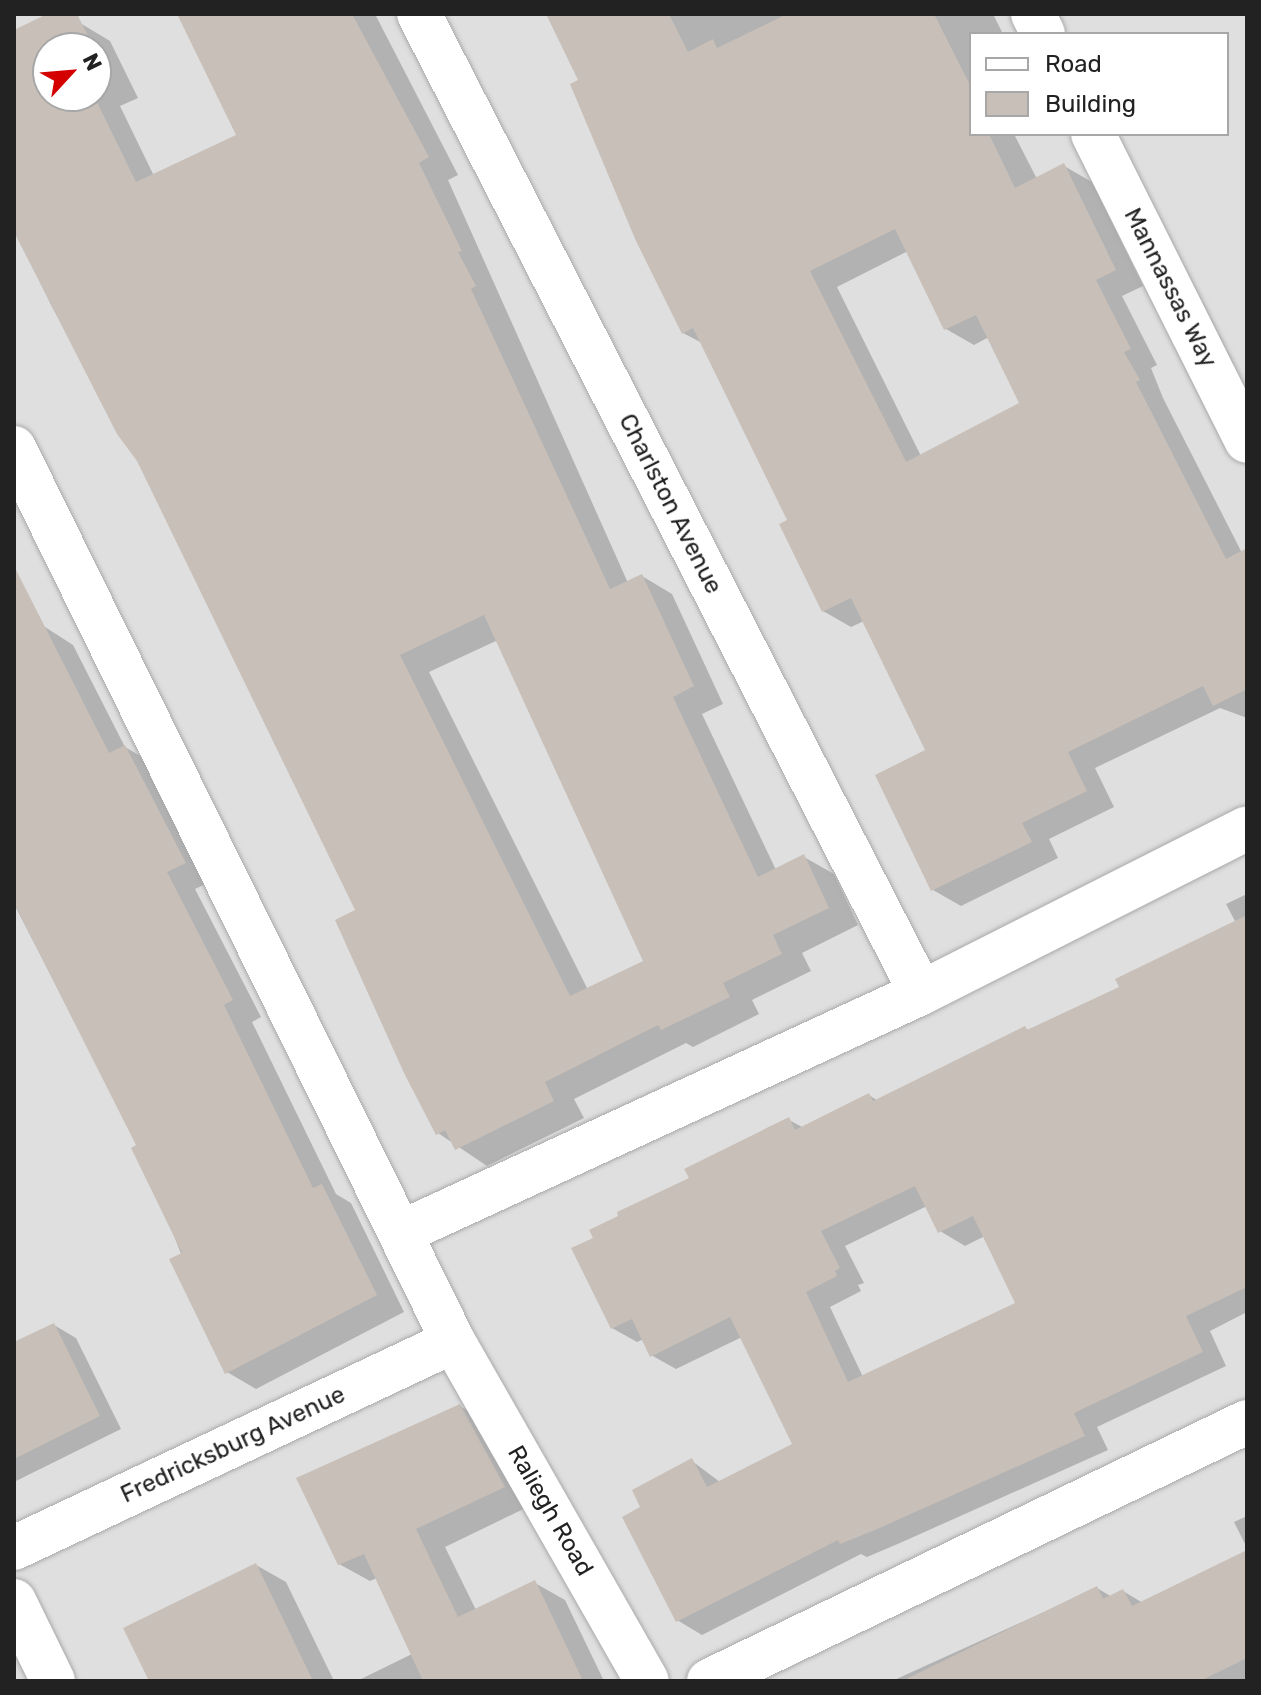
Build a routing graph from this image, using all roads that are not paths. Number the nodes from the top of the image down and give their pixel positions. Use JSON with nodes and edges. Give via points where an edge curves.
{"nodes":[{"id":1,"x":419,"y":14,"type":"edge"},
{"id":2,"x":1033,"y":14,"type":"edge"},
{"id":3,"x":1042,"y":32,"type":"edge"},
{"id":4,"x":1094,"y":136,"type":"edge"},
{"id":5,"x":1247,"y":441,"type":"edge"},
{"id":6,"x":14,"y":448,"type":"edge"},
{"id":7,"x":1247,"y":828,"type":"edge"},
{"id":8,"x":921,"y":993,"type":"junction"},
{"id":9,"x":400,"y":1233,"type":"junction"},
{"id":10,"x":453,"y":1341,"type":"junction"},
{"id":11,"x":1247,"y":1422,"type":"edge"},
{"id":12,"x":14,"y":1548,"type":"edge"},
{"id":13,"x":14,"y":1601,"type":"edge"},
{"id":14,"x":53,"y":1681,"type":"edge"},
{"id":15,"x":647,"y":1681,"type":"edge"},
{"id":16,"x":709,"y":1681,"type":"edge"}],
"edges":[{"from":1,"to":8,"type":"street","name":"Charlston Avenue"},
{"from":2,"to":3,"type":"street"},
{"from":4,"to":5,"type":"street","name":"Mannassas Way"},
{"from":6,"to":9,"type":"street","name":"Raliegh Road"},
{"from":7,"to":8,"type":"street"},
{"from":8,"to":9,"type":"street"},
{"from":9,"to":10,"type":"street","name":"Raliegh Road"},
{"from":10,"to":12,"type":"street","name":"Fredricksburg Avenue"},
{"from":10,"to":15,"type":"street","name":"Raliegh Road"},
{"from":11,"to":16,"type":"street"},
{"from":13,"to":14,"type":"street"}]}
